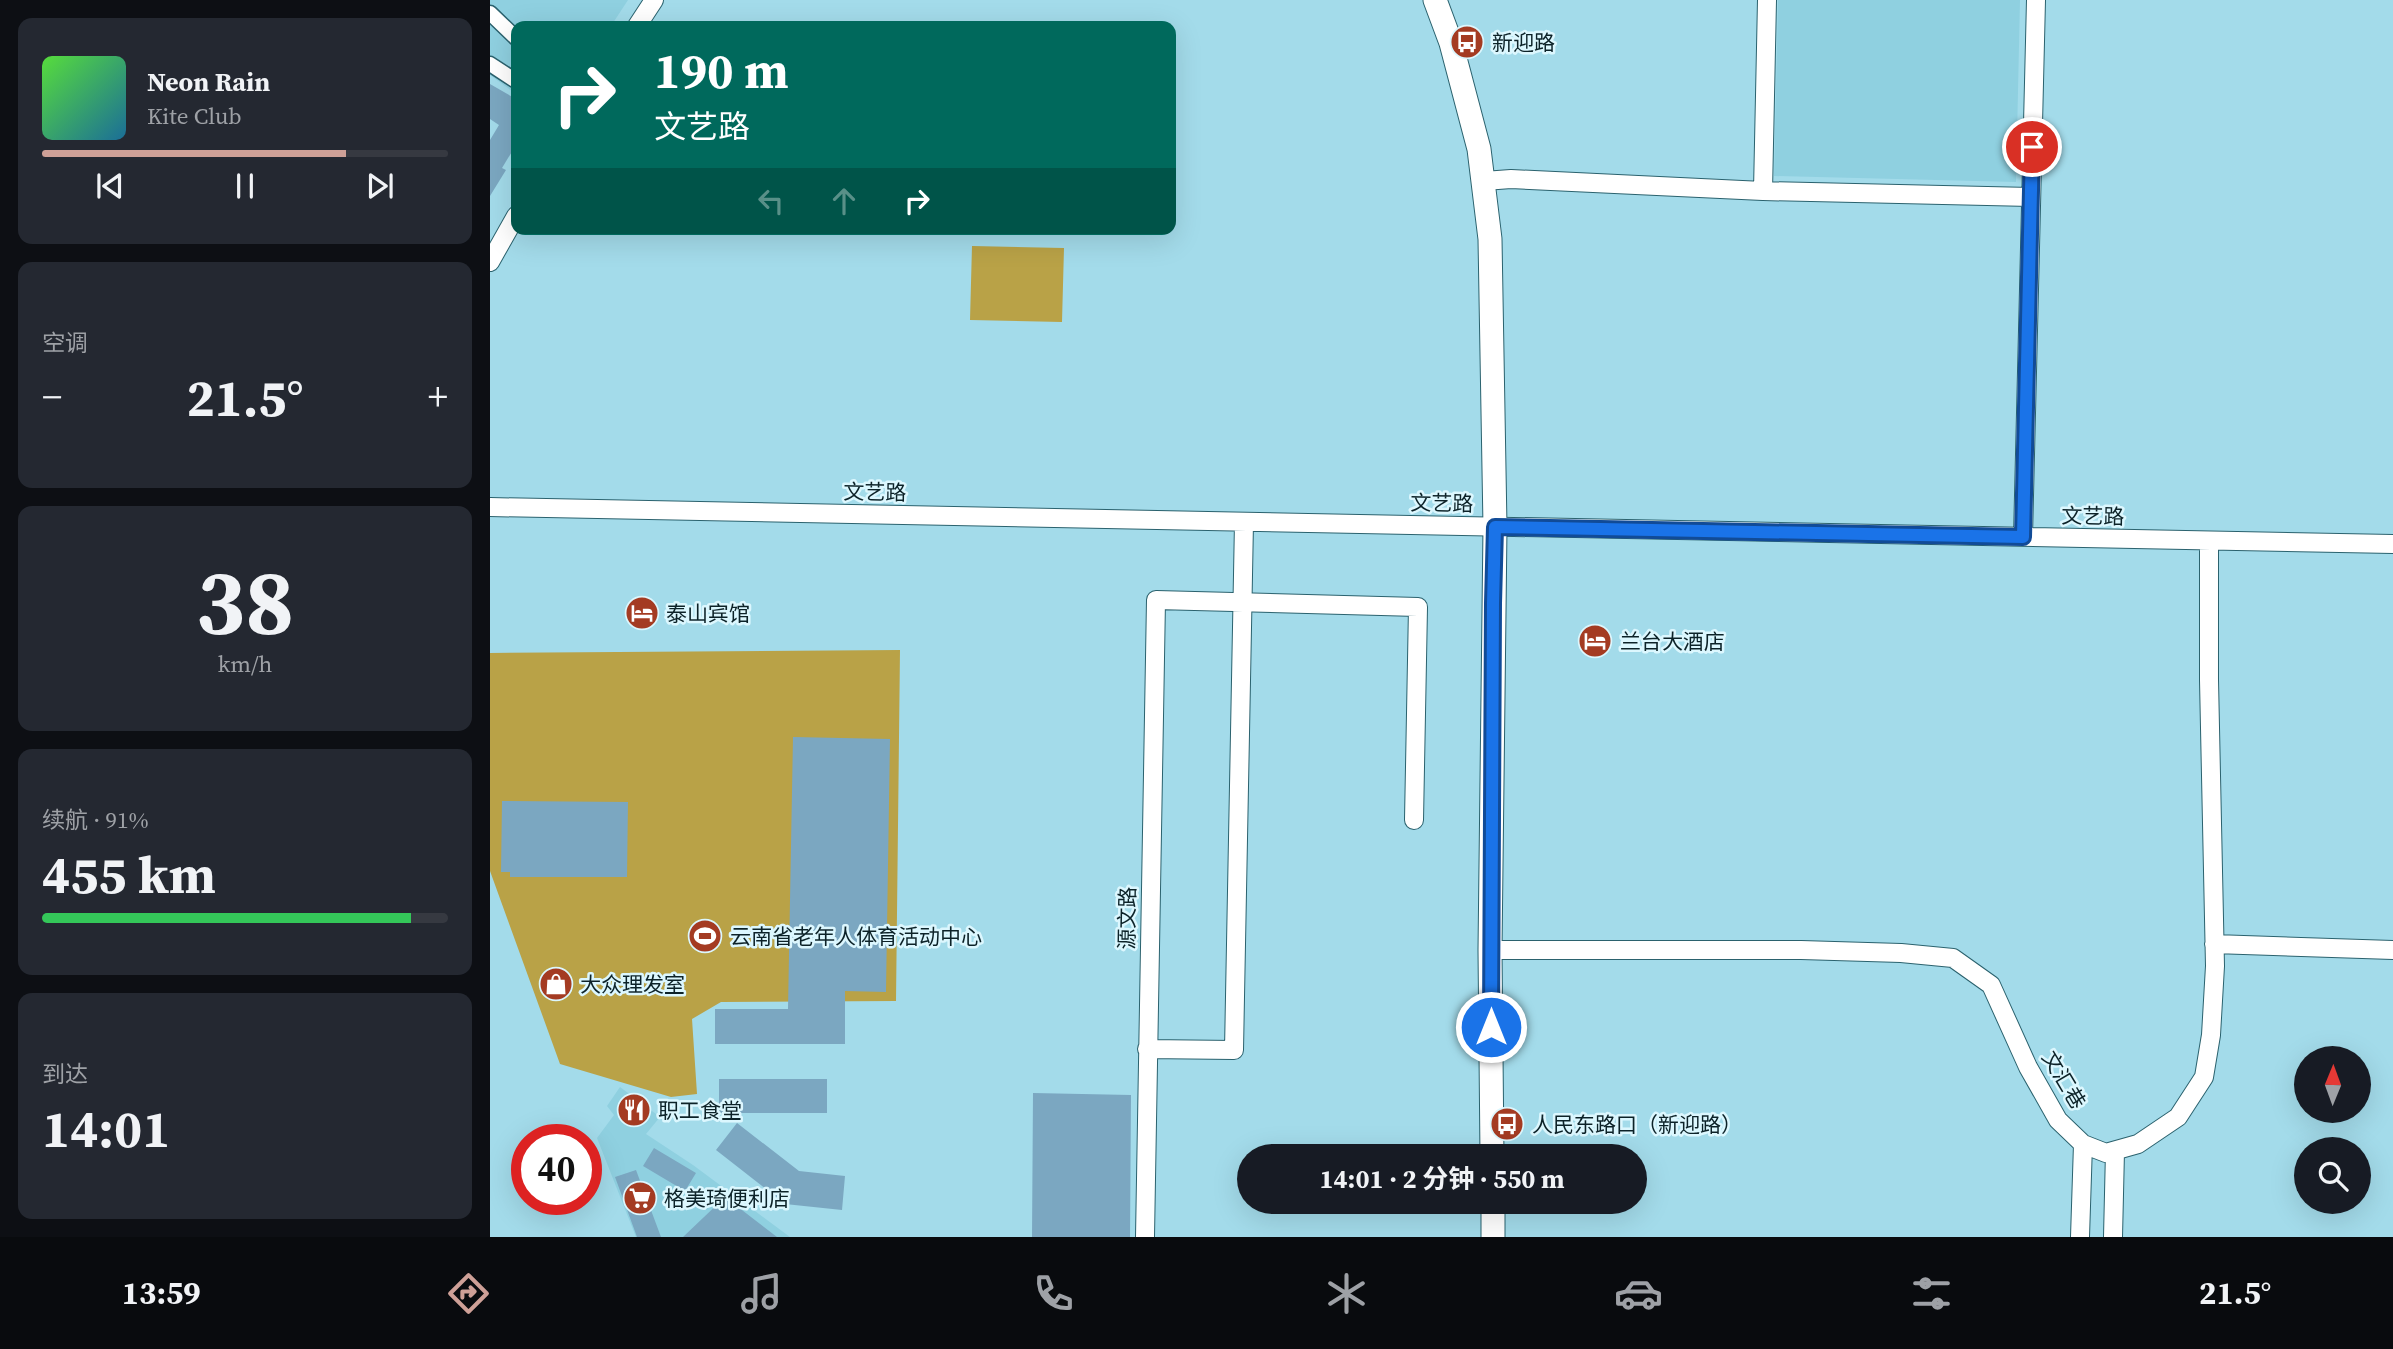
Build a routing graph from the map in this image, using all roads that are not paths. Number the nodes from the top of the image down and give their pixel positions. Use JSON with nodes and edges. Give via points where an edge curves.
{"nodes":[{"id":1,"x":654,"y":0,"type":"edge"},
{"id":2,"x":1434,"y":0,"type":"edge"},
{"id":3,"x":1767,"y":0,"type":"edge"},
{"id":4,"x":2036,"y":0,"type":"edge"},
{"id":5,"x":490,"y":13,"type":"edge"},
{"id":6,"x":640,"y":21,"type":"edge"},
{"id":7,"x":511,"y":33,"type":"edge"},
{"id":8,"x":490,"y":64,"type":"edge"},
{"id":9,"x":511,"y":78,"type":"edge"},
{"id":10,"x":1484,"y":181,"type":"junction"},
{"id":11,"x":1763,"y":191,"type":"junction"},
{"id":12,"x":2031,"y":197,"type":"junction"},
{"id":13,"x":511,"y":225,"type":"edge"},
{"id":14,"x":490,"y":262,"type":"edge"},
{"id":15,"x":490,"y":507,"type":"edge"},
{"id":16,"x":1244,"y":522,"type":"junction"},
{"id":17,"x":1495,"y":527,"type":"junction"},
{"id":18,"x":2023,"y":537,"type":"junction"},
{"id":19,"x":2209,"y":541,"type":"junction"},
{"id":20,"x":2393,"y":544,"type":"edge"},
{"id":21,"x":1243,"y":603,"type":"junction"},
{"id":22,"x":1414,"y":820,"type":"dead end"},
{"id":23,"x":2214,"y":944,"type":"junction"},
{"id":24,"x":1490,"y":950,"type":"junction"},
{"id":25,"x":2393,"y":950,"type":"edge"},
{"id":26,"x":1147,"y":1049,"type":"junction"},
{"id":27,"x":1492,"y":1144,"type":"edge"},
{"id":28,"x":2083,"y":1144,"type":"junction"},
{"id":29,"x":2115,"y":1151,"type":"junction"},
{"id":30,"x":1493,"y":1214,"type":"edge"},
{"id":31,"x":1145,"y":1237,"type":"edge"},
{"id":32,"x":1493,"y":1237,"type":"edge"},
{"id":33,"x":2080,"y":1237,"type":"edge"},
{"id":34,"x":2113,"y":1237,"type":"edge"}],
"edges":[{"from":1,"to":6,"type":"street"},
{"from":2,"to":10,"type":"street","via":[[1451,43]]},
{"from":3,"to":11,"type":"street"},
{"from":4,"to":12,"type":"street"},
{"from":5,"to":7,"type":"street"},
{"from":8,"to":9,"type":"street"},
{"from":10,"to":11,"type":"street"},
{"from":10,"to":17,"type":"street","via":[[1490,239]]},
{"from":11,"to":12,"type":"street"},
{"from":12,"to":18,"type":"street"},
{"from":13,"to":14,"type":"street"},
{"from":15,"to":16,"type":"street","name":"文艺路"},
{"from":16,"to":17,"type":"street","name":"文艺路"},
{"from":16,"to":21,"type":"street"},
{"from":17,"to":18,"type":"street","name":"文艺路"},
{"from":17,"to":24,"type":"street"},
{"from":18,"to":19,"type":"street","name":"文艺路"},
{"from":19,"to":20,"type":"street","name":"文艺路"},
{"from":19,"to":23,"type":"street"},
{"from":21,"to":22,"type":"street","via":[[1418,607]]},
{"from":21,"to":26,"type":"street","via":[[1234,1050]]},
{"from":21,"to":26,"type":"street","name":"源文路","via":[[1156,600]]},
{"from":23,"to":25,"type":"street"},
{"from":23,"to":29,"type":"street","via":[[2211,1035],[2204,1077],[2178,1117],[2138,1144]]},
{"from":24,"to":27,"type":"street"},
{"from":24,"to":28,"type":"street","name":"文汇巷","via":[[1801,950],[1953,958],[1991,985],[2058,1121]]},
{"from":26,"to":31,"type":"street","name":"源文路"},
{"from":28,"to":29,"type":"street","via":[[2106,1153]]},
{"from":28,"to":33,"type":"street"},
{"from":29,"to":34,"type":"street"},
{"from":30,"to":32,"type":"street"}]}
